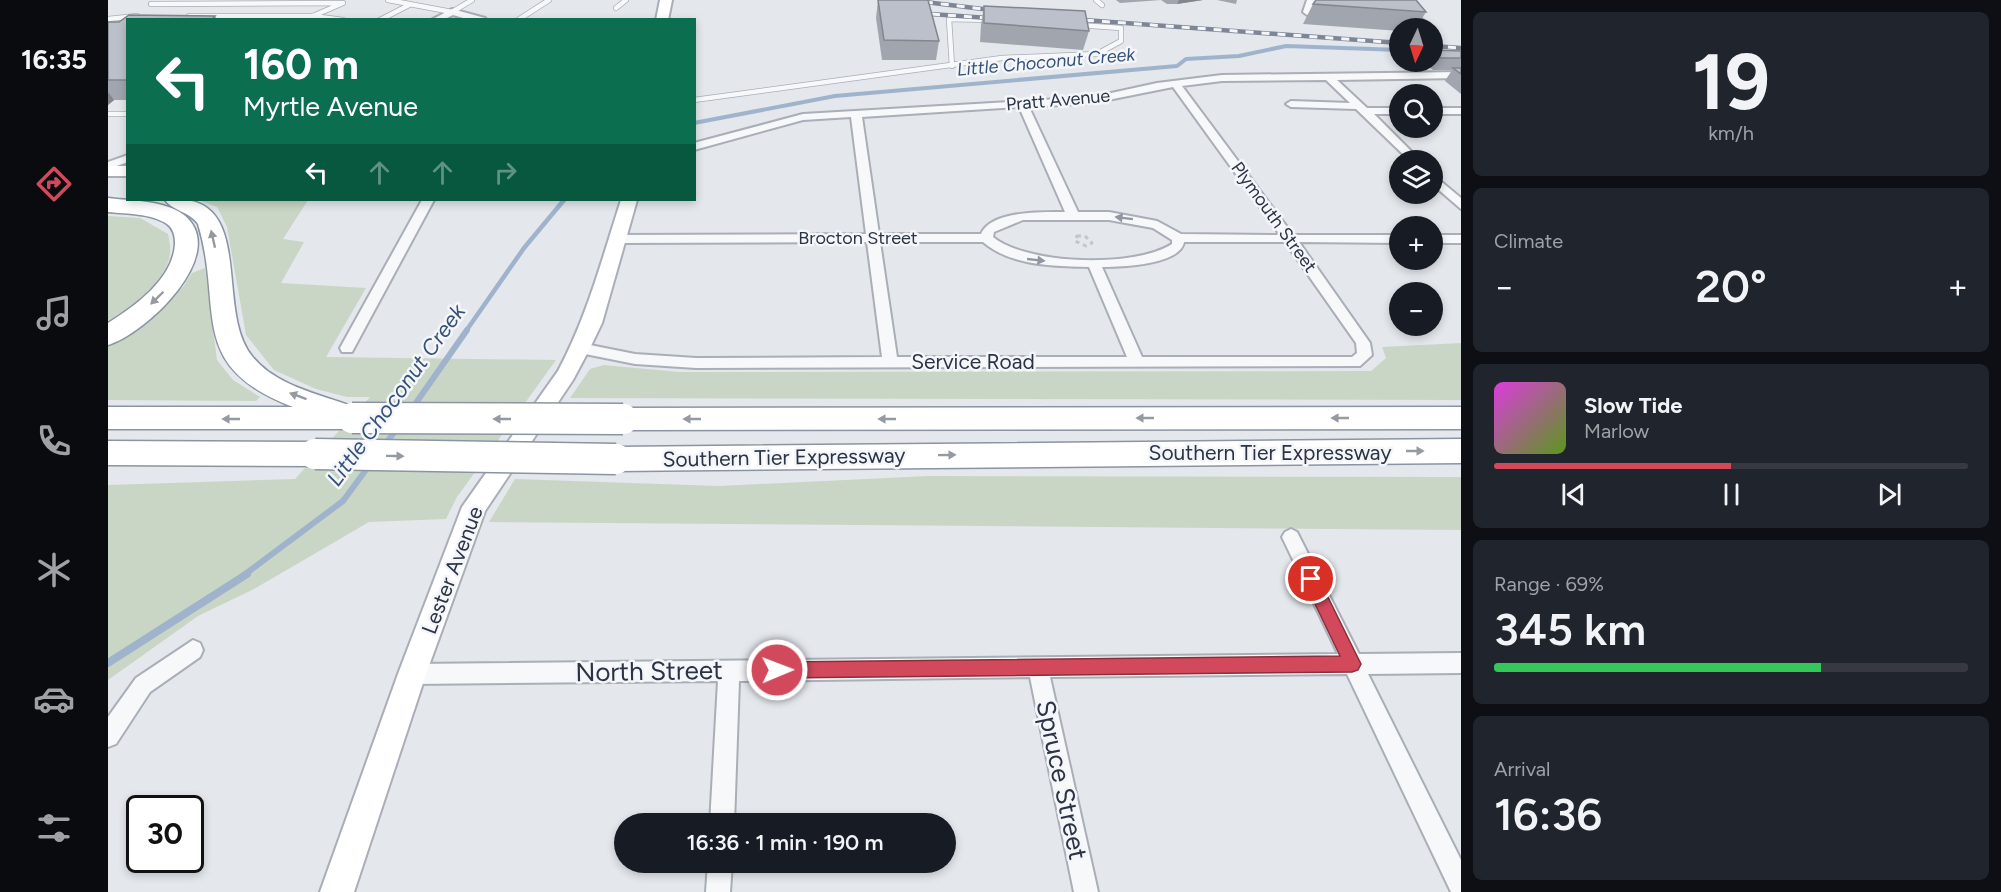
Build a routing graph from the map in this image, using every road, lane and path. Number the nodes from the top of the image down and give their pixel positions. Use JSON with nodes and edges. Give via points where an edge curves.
{"nodes":[{"id":1,"x":156,"y":0,"type":"edge"},
{"id":2,"x":387,"y":0,"type":"edge"},
{"id":3,"x":472,"y":0,"type":"edge"},
{"id":4,"x":549,"y":0,"type":"edge"},
{"id":5,"x":626,"y":0,"type":"edge"},
{"id":6,"x":666,"y":0,"type":"edge"},
{"id":7,"x":1096,"y":0,"type":"edge"},
{"id":8,"x":1311,"y":0,"type":"edge"},
{"id":9,"x":1393,"y":0,"type":"edge"},
{"id":10,"x":151,"y":4,"type":"junction"},
{"id":11,"x":1102,"y":4,"type":"dead end"},
{"id":12,"x":409,"y":5,"type":"junction"},
{"id":13,"x":616,"y":8,"type":"dead end"},
{"id":14,"x":452,"y":12,"type":"junction"},
{"id":15,"x":1307,"y":12,"type":"dead end"},
{"id":16,"x":135,"y":16,"type":"junction"},
{"id":17,"x":146,"y":16,"type":"edge"},
{"id":18,"x":179,"y":16,"type":"edge"},
{"id":19,"x":313,"y":16,"type":"junction"},
{"id":20,"x":210,"y":18,"type":"edge"},
{"id":21,"x":310,"y":18,"type":"edge"},
{"id":22,"x":328,"y":18,"type":"edge"},
{"id":23,"x":384,"y":18,"type":"edge"},
{"id":24,"x":439,"y":18,"type":"edge"},
{"id":25,"x":474,"y":18,"type":"edge"},
{"id":26,"x":521,"y":18,"type":"edge"},
{"id":27,"x":662,"y":18,"type":"edge"},
{"id":28,"x":1416,"y":18,"type":"edge"},
{"id":29,"x":108,"y":19,"type":"edge"},
{"id":30,"x":998,"y":20,"type":"edge"},
{"id":31,"x":1074,"y":25,"type":"edge"},
{"id":32,"x":952,"y":66,"type":"junction"},
{"id":33,"x":1461,"y":75,"type":"edge"},
{"id":34,"x":1328,"y":76,"type":"junction"},
{"id":35,"x":1176,"y":84,"type":"junction"},
{"id":36,"x":696,"y":100,"type":"edge"},
{"id":37,"x":1023,"y":104,"type":"junction"},
{"id":38,"x":1291,"y":104,"type":"dead end"},
{"id":39,"x":1361,"y":108,"type":"junction"},
{"id":40,"x":1389,"y":110,"type":"edge"},
{"id":41,"x":1443,"y":111,"type":"edge"},
{"id":42,"x":1461,"y":111,"type":"edge"},
{"id":43,"x":856,"y":113,"type":"junction"},
{"id":44,"x":108,"y":114,"type":"edge"},
{"id":45,"x":126,"y":114,"type":"edge"},
{"id":46,"x":696,"y":146,"type":"edge"},
{"id":47,"x":1405,"y":150,"type":"edge"},
{"id":48,"x":126,"y":159,"type":"edge"},
{"id":49,"x":108,"y":168,"type":"edge"},
{"id":50,"x":126,"y":171,"type":"edge"},
{"id":51,"x":1443,"y":188,"type":"edge"},
{"id":52,"x":126,"y":193,"type":"edge"},
{"id":53,"x":108,"y":194,"type":"edge"},
{"id":54,"x":178,"y":201,"type":"edge"},
{"id":55,"x":427,"y":201,"type":"edge"},
{"id":56,"x":629,"y":201,"type":"edge"},
{"id":57,"x":1461,"y":205,"type":"edge"},
{"id":58,"x":108,"y":206,"type":"edge"},
{"id":59,"x":1074,"y":218,"type":"junction"},
{"id":60,"x":1085,"y":236,"type":"joint"},
{"id":61,"x":874,"y":238,"type":"junction"},
{"id":62,"x":986,"y":238,"type":"junction"},
{"id":63,"x":1178,"y":238,"type":"junction"},
{"id":64,"x":1288,"y":238,"type":"junction"},
{"id":65,"x":617,"y":239,"type":"junction"},
{"id":66,"x":1389,"y":239,"type":"edge"},
{"id":67,"x":1443,"y":239,"type":"edge"},
{"id":68,"x":1461,"y":239,"type":"edge"},
{"id":69,"x":1093,"y":262,"type":"junction"},
{"id":70,"x":108,"y":336,"type":"edge"},
{"id":71,"x":347,"y":348,"type":"dead end"},
{"id":72,"x":580,"y":348,"type":"junction"},
{"id":73,"x":1365,"y":355,"type":"joint"},
{"id":74,"x":1136,"y":360,"type":"junction"},
{"id":75,"x":890,"y":362,"type":"junction"},
{"id":76,"x":108,"y":418,"type":"edge"},
{"id":77,"x":352,"y":418,"type":"junction"},
{"id":78,"x":1461,"y":418,"type":"edge"},
{"id":79,"x":1461,"y":451,"type":"edge"},
{"id":80,"x":108,"y":453,"type":"edge"},
{"id":81,"x":247,"y":454,"type":"junction"},
{"id":82,"x":108,"y":463,"type":"edge"},
{"id":83,"x":1291,"y":537,"type":"dead end"},
{"id":84,"x":193,"y":650,"type":"dead end"},
{"id":85,"x":1461,"y":663,"type":"edge"},
{"id":86,"x":1352,"y":664,"type":"junction"},
{"id":87,"x":1038,"y":667,"type":"junction"},
{"id":88,"x":729,"y":670,"type":"junction"},
{"id":89,"x":412,"y":674,"type":"junction"},
{"id":90,"x":108,"y":736,"type":"edge"},
{"id":91,"x":722,"y":813,"type":"edge"},
{"id":92,"x":719,"y":873,"type":"edge"},
{"id":93,"x":1461,"y":886,"type":"edge"},
{"id":94,"x":337,"y":892,"type":"edge"},
{"id":95,"x":718,"y":892,"type":"edge"},
{"id":96,"x":1086,"y":892,"type":"edge"}],
"edges":[{"from":1,"to":10,"type":"lane"},
{"from":2,"to":12,"type":"lane"},
{"from":3,"to":14,"type":"lane"},
{"from":4,"to":26,"type":"lane"},
{"from":5,"to":13,"type":"lane"},
{"from":6,"to":27,"type":"street"},
{"from":7,"to":11,"type":"lane"},
{"from":8,"to":15,"type":"street"},
{"from":9,"to":28,"type":"street"},
{"from":10,"to":16,"type":"lane"},
{"from":10,"to":19,"type":"lane","via":[[343,3]]},
{"from":12,"to":14,"type":"lane"},
{"from":12,"to":23,"type":"lane"},
{"from":14,"to":24,"type":"street"},
{"from":14,"to":25,"type":"street"},
{"from":16,"to":17,"type":"lane"},
{"from":16,"to":29,"type":"lane"},
{"from":18,"to":20,"type":"lane"},
{"from":19,"to":20,"type":"lane"},
{"from":19,"to":21,"type":"lane"},
{"from":19,"to":22,"type":"lane"},
{"from":30,"to":32,"type":"lane","via":[[949,19]]},
{"from":31,"to":32,"type":"lane","via":[[1121,28],[1121,41],[1097,54],[1002,58]]},
{"from":32,"to":36,"type":"lane"},
{"from":33,"to":34,"type":"street","name":"Pratt Avenue"},
{"from":34,"to":35,"type":"street","name":"Pratt Avenue","via":[[1232,77]]},
{"from":34,"to":39,"type":"street"},
{"from":35,"to":37,"type":"street","name":"Pratt Avenue","via":[[1093,100]]},
{"from":35,"to":64,"type":"street","name":"Plymouth Street"},
{"from":37,"to":43,"type":"street","name":"Pratt Avenue"},
{"from":37,"to":59,"type":"street"},
{"from":38,"to":39,"type":"street"},
{"from":39,"to":40,"type":"street"},
{"from":39,"to":47,"type":"street"},
{"from":41,"to":42,"type":"street"},
{"from":43,"to":46,"type":"street","name":"Pratt Avenue","via":[[803,117]]},
{"from":43,"to":61,"type":"street"},
{"from":44,"to":45,"type":"lane"},
{"from":48,"to":49,"type":"street"},
{"from":49,"to":50,"type":"street"},
{"from":51,"to":57,"type":"street"},
{"from":52,"to":53,"type":"highway"},
{"from":77,"to":54,"type":"highway","one_way":true,"via":[[272,386],[252,374],[235,354],[221,301],[210,225],[192,207]]},
{"from":55,"to":71,"type":"street"},
{"from":56,"to":65,"type":"street","name":"Lester Avenue"},
{"from":58,"to":70,"type":"highway","one_way":true,"via":[[158,211],[182,226],[190,244],[186,262],[163,292]]},
{"from":59,"to":62,"type":"street","via":[[1021,216],[989,230]]},
{"from":63,"to":59,"type":"street","one_way":true,"via":[[1138,220],[1109,216]]},
{"from":60,"to":60,"type":"path","via":[[1077,236],[1075,241],[1090,245],[1092,240]]},
{"from":61,"to":62,"type":"street","name":"Brocton Street"},
{"from":61,"to":65,"type":"street","name":"Brocton Street"},
{"from":61,"to":75,"type":"street"},
{"from":62,"to":69,"type":"street","one_way":true,"via":[[995,248],[1026,259]]},
{"from":63,"to":64,"type":"street"},
{"from":63,"to":69,"type":"street","via":[[1178,245],[1147,260]]},
{"from":64,"to":66,"type":"street"},
{"from":64,"to":73,"type":"street","name":"Plymouth Street","via":[[1363,343]]},
{"from":65,"to":72,"type":"street","name":"Lester Avenue","via":[[592,323]]},
{"from":67,"to":68,"type":"street"},
{"from":69,"to":74,"type":"street"},
{"from":72,"to":75,"type":"street","name":"Service Road","via":[[634,359],[696,363]]},
{"from":72,"to":89,"type":"street","name":"Lester Avenue","via":[[566,375],[474,507]]},
{"from":73,"to":74,"type":"street","name":"Service Road","via":[[1354,362]]},
{"from":74,"to":75,"type":"street","name":"Service Road"},
{"from":77,"to":76,"type":"highway","name":"Southern Tier Expressway","one_way":true},
{"from":78,"to":77,"type":"highway","name":"Southern Tier Expressway","one_way":true,"bridge":true},
{"from":81,"to":79,"type":"highway","name":"Southern Tier Expressway","one_way":true,"bridge":true,"via":[[616,459]]},
{"from":80,"to":81,"type":"highway","name":"Southern Tier Expressway"},
{"from":81,"to":82,"type":"highway"},
{"from":83,"to":86,"type":"street"},
{"from":84,"to":90,"type":"street","via":[[143,685]]},
{"from":85,"to":86,"type":"street","name":"North Street"},
{"from":86,"to":87,"type":"street","name":"North Street"},
{"from":86,"to":93,"type":"street"},
{"from":87,"to":88,"type":"street","name":"North Street"},
{"from":87,"to":96,"type":"street","name":"Spruce Street"},
{"from":88,"to":89,"type":"street","name":"North Street"},
{"from":88,"to":91,"type":"street"},
{"from":89,"to":94,"type":"street","name":"Lester Avenue"},
{"from":92,"to":95,"type":"street"}]}
